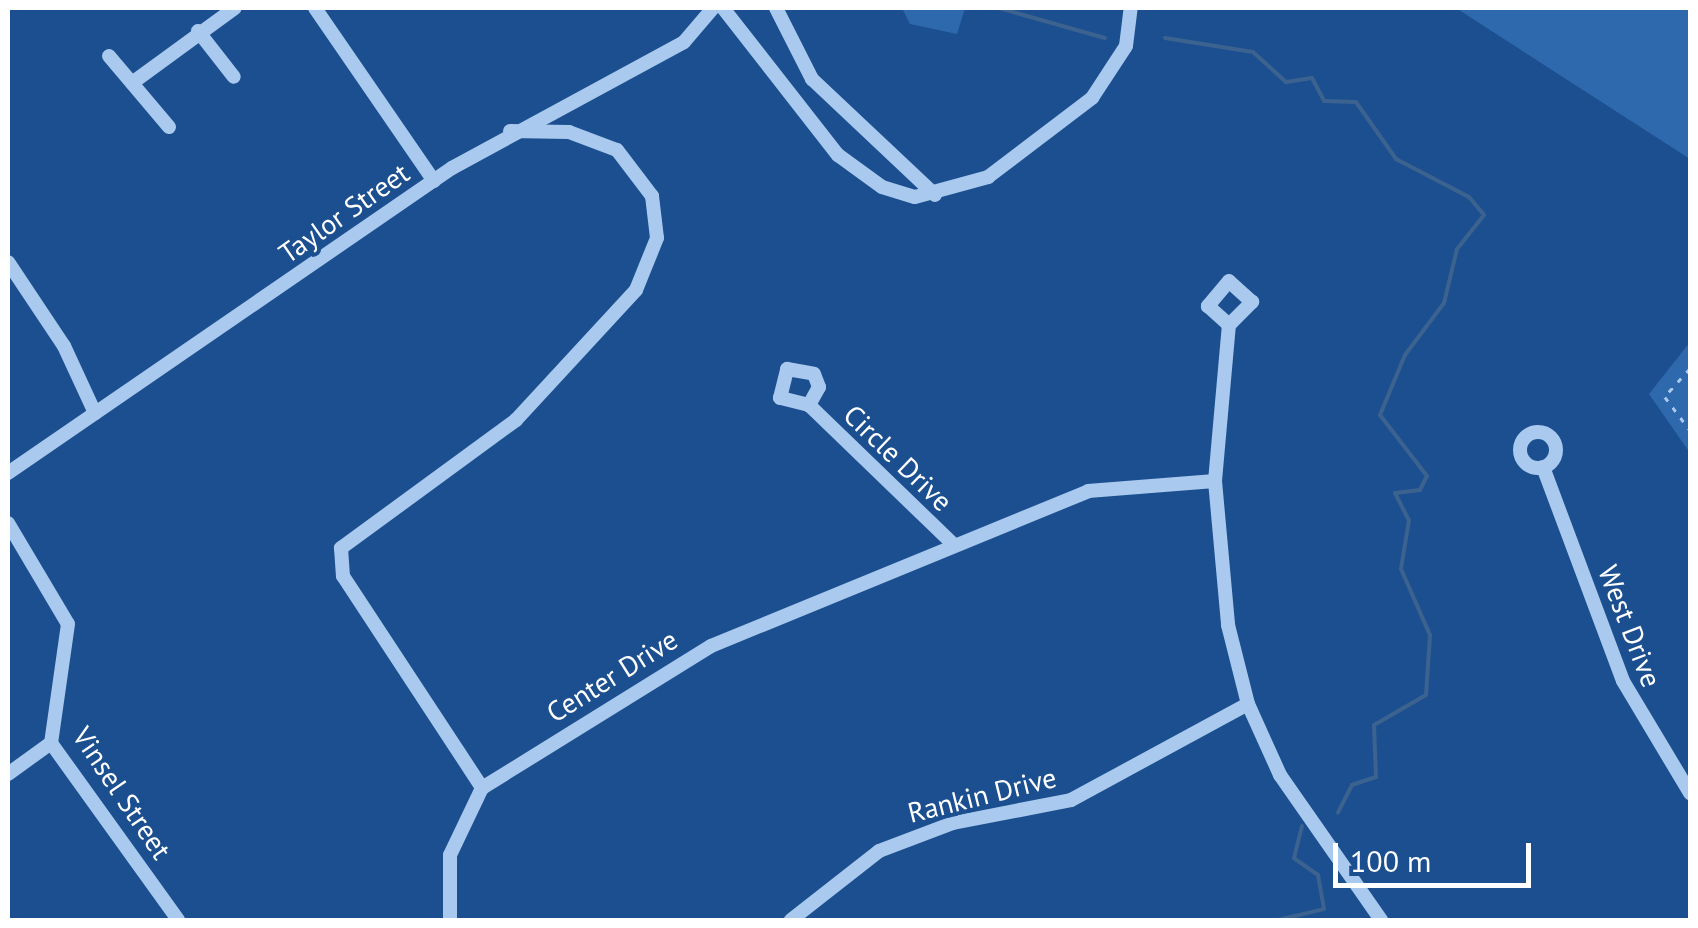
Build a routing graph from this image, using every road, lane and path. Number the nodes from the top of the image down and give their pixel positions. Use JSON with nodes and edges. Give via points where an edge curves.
{"nodes":[{"id":1,"x":235,"y":8,"type":"edge"},
{"id":2,"x":315,"y":8,"type":"edge"},
{"id":3,"x":713,"y":8,"type":"edge"},
{"id":4,"x":723,"y":8,"type":"edge"},
{"id":5,"x":776,"y":8,"type":"edge"},
{"id":6,"x":1131,"y":8,"type":"edge"},
{"id":7,"x":198,"y":30,"type":"junction"},
{"id":8,"x":109,"y":56,"type":"dead end"},
{"id":9,"x":234,"y":78,"type":"dead end"},
{"id":10,"x":132,"y":83,"type":"junction"},
{"id":11,"x":168,"y":128,"type":"dead end"},
{"id":12,"x":510,"y":131,"type":"junction"},
{"id":13,"x":434,"y":181,"type":"junction"},
{"id":14,"x":935,"y":195,"type":"junction"},
{"id":15,"x":8,"y":262,"type":"edge"},
{"id":16,"x":1228,"y":325,"type":"dead end"},
{"id":17,"x":1690,"y":369,"type":"edge"},
{"id":18,"x":809,"y":406,"type":"dead end"},
{"id":19,"x":95,"y":414,"type":"junction"},
{"id":20,"x":1690,"y":430,"type":"edge"},
{"id":21,"x":1542,"y":467,"type":"dead end"},
{"id":22,"x":8,"y":472,"type":"edge"},
{"id":23,"x":1215,"y":482,"type":"junction"},
{"id":24,"x":8,"y":524,"type":"edge"},
{"id":25,"x":954,"y":545,"type":"junction"},
{"id":26,"x":1248,"y":704,"type":"junction"},
{"id":27,"x":51,"y":743,"type":"junction"},
{"id":28,"x":8,"y":774,"type":"edge"},
{"id":29,"x":482,"y":788,"type":"junction"},
{"id":30,"x":1690,"y":793,"type":"edge"},
{"id":31,"x":178,"y":920,"type":"edge"},
{"id":32,"x":450,"y":920,"type":"edge"},
{"id":33,"x":792,"y":920,"type":"edge"},
{"id":34,"x":1380,"y":920,"type":"edge"}],
"edges":[{"from":1,"to":7,"type":"street"},
{"from":2,"to":13,"type":"street"},
{"from":3,"to":12,"type":"street","name":"Taylor Street","via":[[684,42]]},
{"from":4,"to":14,"type":"street","via":[[846,162],[899,194]]},
{"from":5,"to":14,"type":"street","via":[[812,78]]},
{"from":6,"to":14,"type":"street","via":[[1126,46],[1092,98],[988,177]]},
{"from":7,"to":9,"type":"street"},
{"from":7,"to":10,"type":"street"},
{"from":8,"to":10,"type":"street"},
{"from":10,"to":11,"type":"street"},
{"from":12,"to":13,"type":"street","name":"Taylor Street"},
{"from":12,"to":29,"type":"street","via":[[569,132],[617,150],[652,196],[657,238],[636,290],[516,420],[342,548],[349,588]]},
{"from":13,"to":19,"type":"street","name":"Taylor Street"},
{"from":15,"to":19,"type":"street","via":[[64,346]]},
{"from":16,"to":23,"type":"street"},
{"from":17,"to":20,"type":"path","via":[[1665,397]]},
{"from":18,"to":25,"type":"street","name":"Circle Drive"},
{"from":19,"to":22,"type":"street","name":"Taylor Street"},
{"from":21,"to":30,"type":"street","name":"West Drive","via":[[1623,681]]},
{"from":23,"to":25,"type":"street","name":"Center Drive","via":[[1102,488]]},
{"from":23,"to":26,"type":"street","via":[[1228,625]]},
{"from":24,"to":27,"type":"street","name":"Vinsel Street","via":[[68,624]]},
{"from":25,"to":29,"type":"street","name":"Center Drive","via":[[684,658]]},
{"from":26,"to":33,"type":"street","name":"Rankin Drive","via":[[1070,800],[953,823],[879,851]]},
{"from":26,"to":34,"type":"street","via":[[1280,775]]},
{"from":27,"to":28,"type":"street"},
{"from":27,"to":31,"type":"street","name":"Vinsel Street"},
{"from":29,"to":32,"type":"street","via":[[450,855]]}]}
